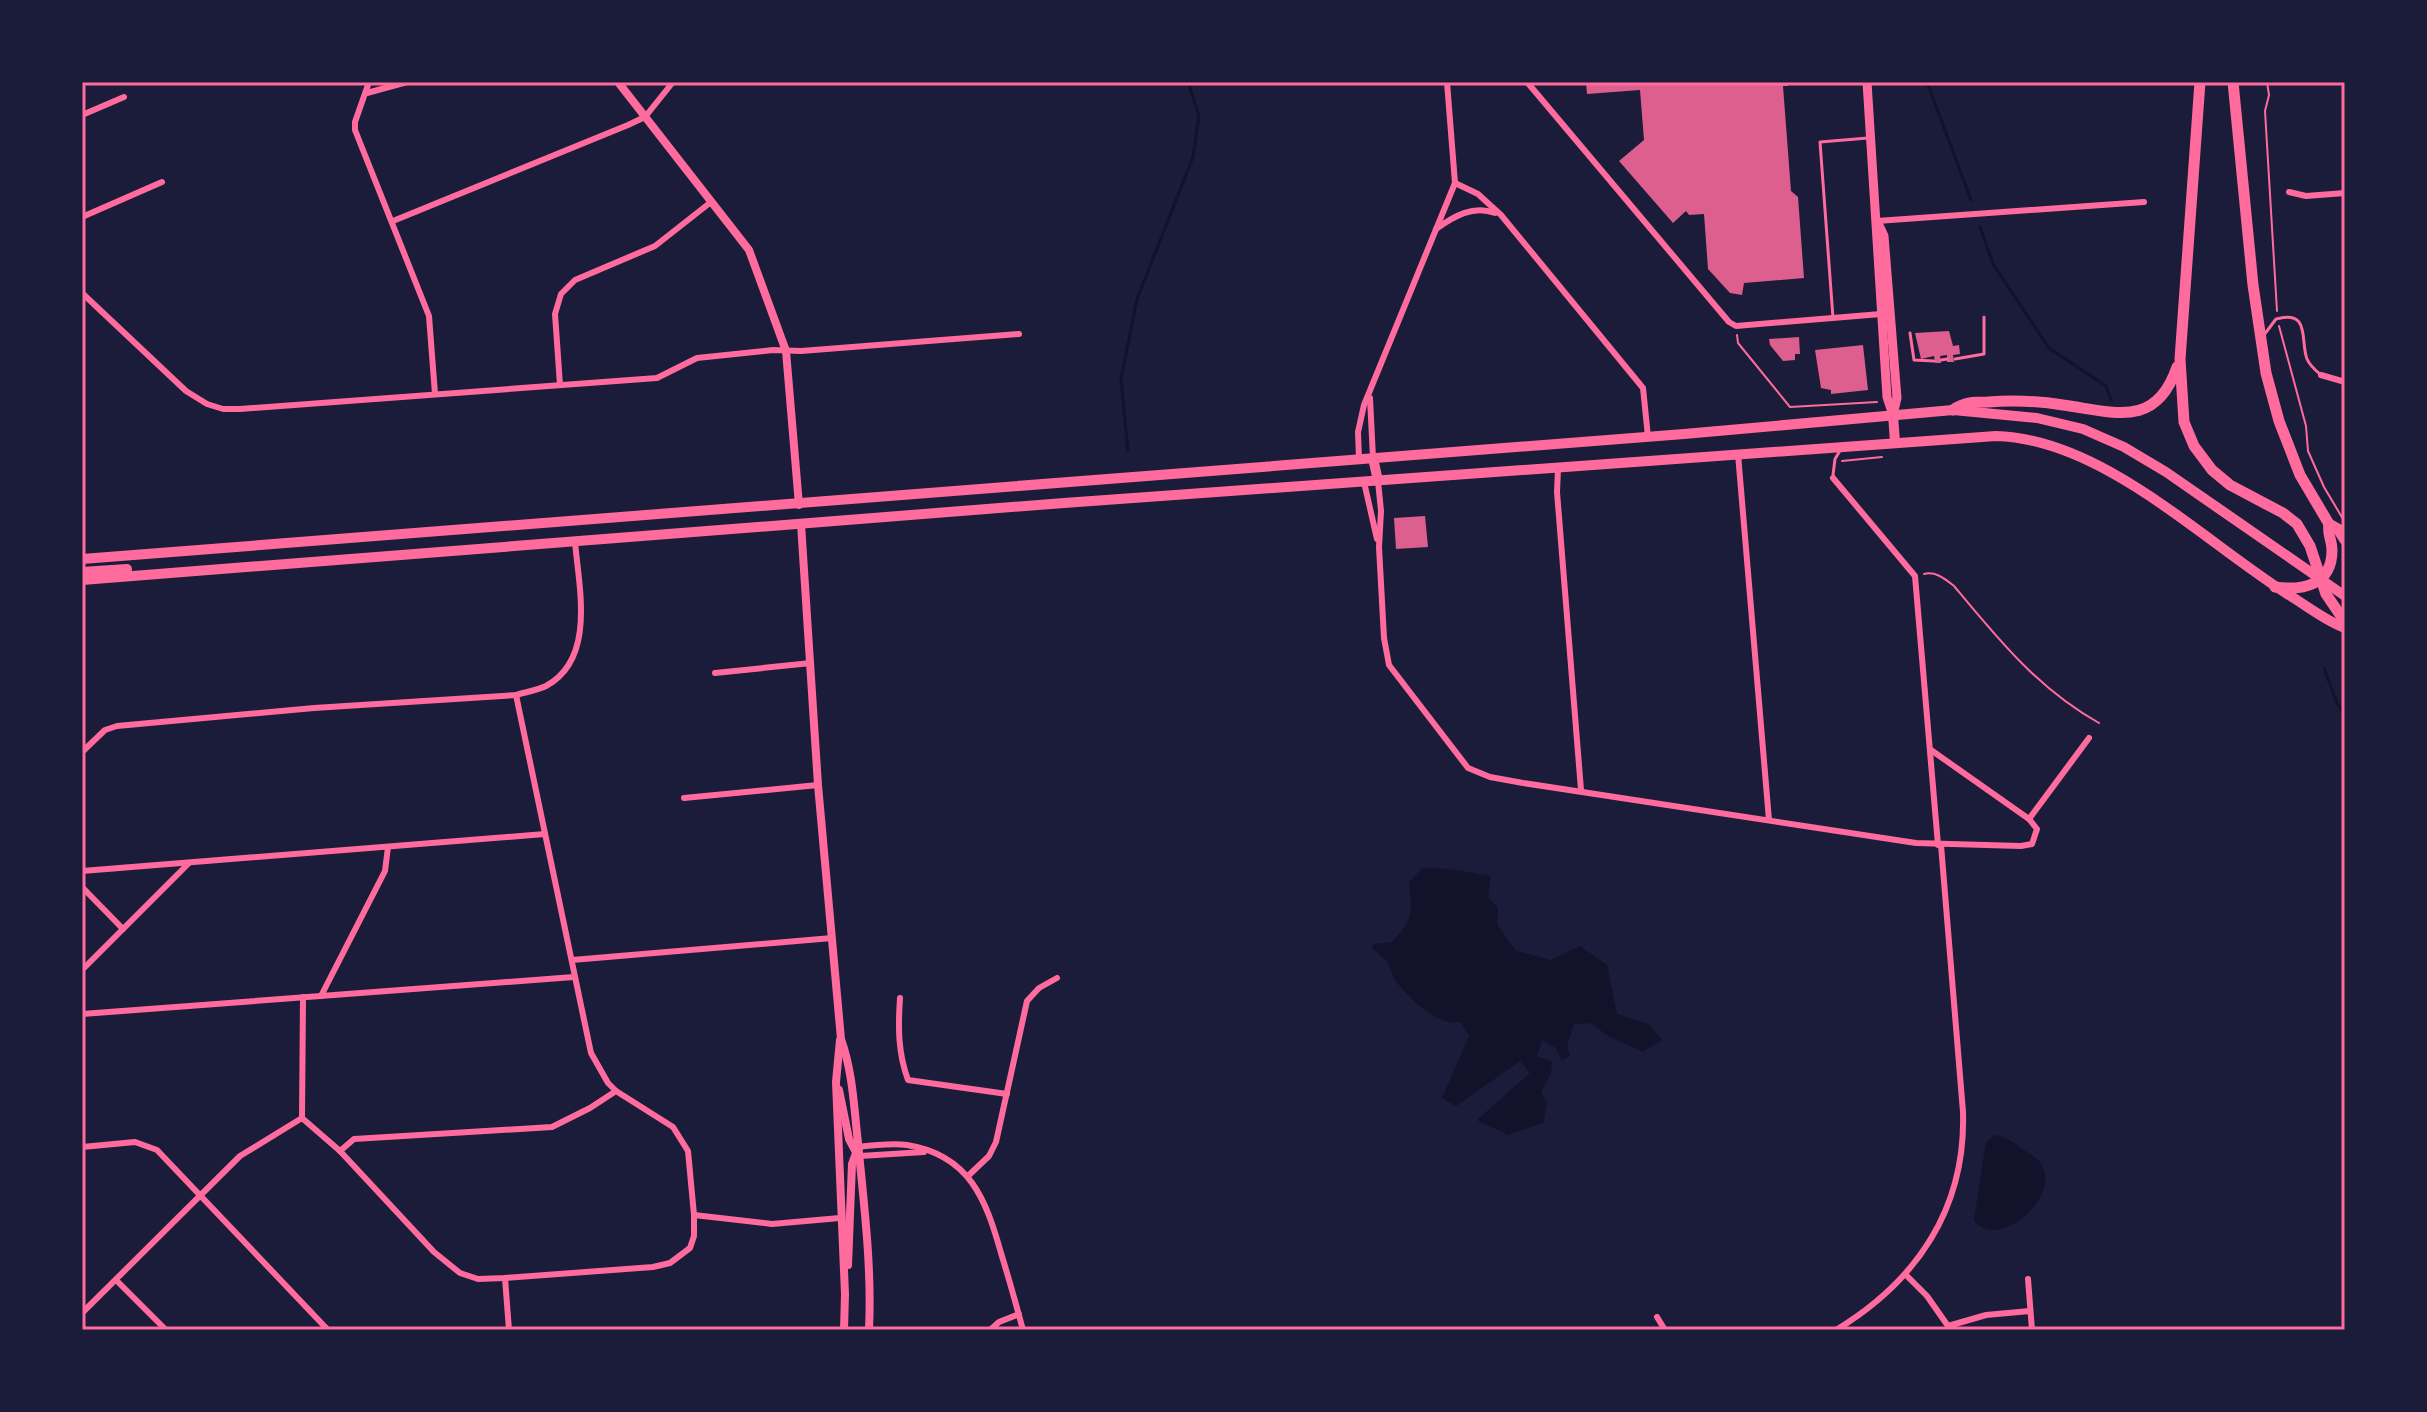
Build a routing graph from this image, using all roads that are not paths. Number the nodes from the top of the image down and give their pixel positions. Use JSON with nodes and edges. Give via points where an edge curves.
{"nodes":[{"id":1,"x":369,"y":82,"type":"edge"},
{"id":2,"x":407,"y":82,"type":"edge"},
{"id":3,"x":618,"y":82,"type":"edge"},
{"id":4,"x":673,"y":82,"type":"edge"},
{"id":5,"x":1447,"y":82,"type":"edge"},
{"id":6,"x":1527,"y":82,"type":"edge"},
{"id":7,"x":1867,"y":82,"type":"edge"},
{"id":8,"x":2200,"y":82,"type":"edge"},
{"id":9,"x":2233,"y":82,"type":"edge"},
{"id":10,"x":367,"y":93,"type":"junction"},
{"id":11,"x":124,"y":97,"type":"dead end"},
{"id":12,"x":82,"y":115,"type":"edge"},
{"id":13,"x":645,"y":117,"type":"junction"},
{"id":14,"x":1871,"y":138,"type":"junction"},
{"id":15,"x":162,"y":182,"type":"dead end"},
{"id":16,"x":1455,"y":183,"type":"junction"},
{"id":17,"x":2289,"y":192,"type":"dead end"},
{"id":18,"x":2345,"y":193,"type":"edge"},
{"id":19,"x":711,"y":202,"type":"junction"},
{"id":20,"x":2144,"y":202,"type":"dead end"},
{"id":21,"x":1501,"y":215,"type":"junction"},
{"id":22,"x":82,"y":217,"type":"edge"},
{"id":23,"x":393,"y":221,"type":"junction"},
{"id":24,"x":1877,"y":221,"type":"junction"},
{"id":25,"x":1436,"y":229,"type":"junction"},
{"id":26,"x":82,"y":293,"type":"edge"},
{"id":27,"x":1881,"y":314,"type":"junction"},
{"id":28,"x":1984,"y":317,"type":"dead end"},
{"id":29,"x":1833,"y":318,"type":"junction"},
{"id":30,"x":1910,"y":333,"type":"dead end"},
{"id":31,"x":1019,"y":334,"type":"dead end"},
{"id":32,"x":2260,"y":347,"type":"junction"},
{"id":33,"x":786,"y":351,"type":"junction"},
{"id":34,"x":1955,"y":359,"type":"dead end"},
{"id":35,"x":2180,"y":359,"type":"junction"},
{"id":36,"x":1934,"y":361,"type":"dead end"},
{"id":37,"x":2321,"y":375,"type":"joint"},
{"id":38,"x":2345,"y":382,"type":"edge"},
{"id":39,"x":560,"y":385,"type":"junction"},
{"id":40,"x":1372,"y":387,"type":"junction"},
{"id":41,"x":435,"y":394,"type":"junction"},
{"id":42,"x":1953,"y":410,"type":"junction"},
{"id":43,"x":1893,"y":415,"type":"junction"},
{"id":44,"x":1648,"y":437,"type":"junction"},
{"id":45,"x":1895,"y":442,"type":"junction"},
{"id":46,"x":1843,"y":446,"type":"junction"},
{"id":47,"x":1738,"y":454,"type":"junction"},
{"id":48,"x":1373,"y":458,"type":"junction"},
{"id":49,"x":1359,"y":459,"type":"junction"},
{"id":50,"x":1558,"y":469,"type":"junction"},
{"id":51,"x":1833,"y":478,"type":"joint"},
{"id":52,"x":1378,"y":481,"type":"junction"},
{"id":53,"x":1364,"y":482,"type":"junction"},
{"id":54,"x":799,"y":505,"type":"junction"},
{"id":55,"x":801,"y":524,"type":"junction"},
{"id":56,"x":2329,"y":524,"type":"junction"},
{"id":57,"x":2345,"y":540,"type":"edge"},
{"id":58,"x":575,"y":542,"type":"junction"},
{"id":59,"x":1379,"y":547,"type":"junction"},
{"id":60,"x":82,"y":559,"type":"edge"},
{"id":61,"x":193,"y":570,"type":"junction"},
{"id":62,"x":82,"y":572,"type":"edge"},
{"id":63,"x":82,"y":580,"type":"edge"},
{"id":64,"x":2320,"y":580,"type":"junction"},
{"id":65,"x":2275,"y":587,"type":"junction"},
{"id":66,"x":2345,"y":596,"type":"edge"},
{"id":67,"x":2345,"y":622,"type":"edge"},
{"id":68,"x":2345,"y":628,"type":"edge"},
{"id":69,"x":811,"y":663,"type":"junction"},
{"id":70,"x":715,"y":673,"type":"dead end"},
{"id":71,"x":516,"y":695,"type":"junction"},
{"id":72,"x":2089,"y":738,"type":"dead end"},
{"id":73,"x":1931,"y":750,"type":"junction"},
{"id":74,"x":82,"y":752,"type":"edge"},
{"id":75,"x":818,"y":785,"type":"junction"},
{"id":76,"x":1581,"y":790,"type":"junction"},
{"id":77,"x":684,"y":798,"type":"dead end"},
{"id":78,"x":2029,"y":819,"type":"junction"},
{"id":79,"x":1769,"y":820,"type":"junction"},
{"id":80,"x":545,"y":834,"type":"junction"},
{"id":81,"x":1939,"y":845,"type":"junction"},
{"id":82,"x":388,"y":847,"type":"junction"},
{"id":83,"x":189,"y":863,"type":"junction"},
{"id":84,"x":82,"y":871,"type":"edge"},
{"id":85,"x":82,"y":887,"type":"edge"},
{"id":86,"x":123,"y":929,"type":"junction"},
{"id":87,"x":832,"y":938,"type":"junction"},
{"id":88,"x":572,"y":960,"type":"junction"},
{"id":89,"x":82,"y":970,"type":"edge"},
{"id":90,"x":574,"y":977,"type":"junction"},
{"id":91,"x":1057,"y":978,"type":"dead end"},
{"id":92,"x":321,"y":996,"type":"junction"},
{"id":93,"x":303,"y":997,"type":"junction"},
{"id":94,"x":900,"y":998,"type":"dead end"},
{"id":95,"x":82,"y":1014,"type":"edge"},
{"id":96,"x":841,"y":1039,"type":"junction"},
{"id":97,"x":836,"y":1082,"type":"junction"},
{"id":98,"x":616,"y":1091,"type":"junction"},
{"id":99,"x":1007,"y":1094,"type":"junction"},
{"id":100,"x":302,"y":1118,"type":"junction"},
{"id":101,"x":82,"y":1147,"type":"edge"},
{"id":102,"x":340,"y":1151,"type":"junction"},
{"id":103,"x":858,"y":1152,"type":"junction"},
{"id":104,"x":968,"y":1176,"type":"junction"},
{"id":105,"x":199,"y":1195,"type":"junction"},
{"id":106,"x":694,"y":1215,"type":"junction"},
{"id":107,"x":840,"y":1218,"type":"junction"},
{"id":108,"x":1905,"y":1274,"type":"junction"},
{"id":109,"x":505,"y":1278,"type":"junction"},
{"id":110,"x":2028,"y":1279,"type":"dead end"},
{"id":111,"x":116,"y":1280,"type":"junction"},
{"id":112,"x":845,"y":1294,"type":"junction"},
{"id":113,"x":2030,"y":1311,"type":"junction"},
{"id":114,"x":82,"y":1313,"type":"edge"},
{"id":115,"x":1019,"y":1314,"type":"junction"},
{"id":116,"x":1657,"y":1317,"type":"dead end"},
{"id":117,"x":1948,"y":1328,"type":"edge"},
{"id":118,"x":166,"y":1330,"type":"edge"},
{"id":119,"x":328,"y":1330,"type":"edge"},
{"id":120,"x":509,"y":1330,"type":"edge"},
{"id":121,"x":844,"y":1330,"type":"edge"},
{"id":122,"x":869,"y":1330,"type":"edge"},
{"id":123,"x":990,"y":1330,"type":"edge"},
{"id":124,"x":1023,"y":1330,"type":"edge"},
{"id":125,"x":1665,"y":1330,"type":"edge"},
{"id":126,"x":1836,"y":1330,"type":"edge"},
{"id":127,"x":2032,"y":1330,"type":"edge"}],
"edges":[{"from":1,"to":10,"type":"street"},
{"from":2,"to":10,"type":"street"},
{"from":3,"to":13,"type":"street"},
{"from":4,"to":13,"type":"street"},
{"from":5,"to":16,"type":"street"},
{"from":6,"to":29,"type":"street","via":[[1729,322],[1736,326]]},
{"from":7,"to":14,"type":"main road"},
{"from":8,"to":35,"type":"highway"},
{"from":9,"to":32,"type":"highway"},
{"from":10,"to":23,"type":"street","via":[[355,130]]},
{"from":11,"to":12,"type":"street"},
{"from":13,"to":19,"type":"street"},
{"from":13,"to":23,"type":"street"},
{"from":14,"to":24,"type":"main road"},
{"from":14,"to":29,"type":"lane","via":[[1820,142]]},
{"from":15,"to":22,"type":"street"},
{"from":16,"to":21,"type":"street","via":[[1478,194]]},
{"from":16,"to":25,"type":"street"},
{"from":17,"to":18,"type":"street"},
{"from":19,"to":33,"type":"street","via":[[749,250]]},
{"from":19,"to":39,"type":"street","via":[[655,246],[575,280],[561,294],[555,314]]},
{"from":20,"to":24,"type":"street"},
{"from":21,"to":25,"type":"street","via":[[1464,212]]},
{"from":21,"to":44,"type":"street","via":[[1643,388]]},
{"from":23,"to":41,"type":"street","via":[[429,316]]},
{"from":24,"to":27,"type":"main road"},
{"from":24,"to":43,"type":"main road","via":[[1884,236],[1897,395]]},
{"from":25,"to":40,"type":"street"},
{"from":26,"to":41,"type":"street","via":[[186,391],[223,409]]},
{"from":27,"to":29,"type":"street"},
{"from":27,"to":43,"type":"main road"},
{"from":28,"to":34,"type":"lane","via":[[1984,354]]},
{"from":30,"to":36,"type":"lane","via":[[1914,360]]},
{"from":31,"to":33,"type":"street"},
{"from":32,"to":37,"type":"lane","via":[[2267,329],[2278,318],[2289,317],[2301,324],[2307,359]]},
{"from":32,"to":56,"type":"highway","via":[[2288,448]]},
{"from":33,"to":39,"type":"street","via":[[697,358],[657,378]]},
{"from":33,"to":54,"type":"street"},
{"from":35,"to":42,"type":"highway","via":[[2164,394],[2136,412],[2007,401],[1962,403]]},
{"from":35,"to":64,"type":"highway","via":[[2184,422],[2201,457],[2230,485],[2297,524]]},
{"from":37,"to":38,"type":"street"},
{"from":39,"to":41,"type":"street"},
{"from":40,"to":48,"type":"street"},
{"from":40,"to":49,"type":"street","via":[[1359,425]]},
{"from":42,"to":43,"type":"highway"},
{"from":42,"to":64,"type":"highway","via":[[2037,418],[2083,429],[2124,447]]},
{"from":43,"to":44,"type":"highway"},
{"from":43,"to":45,"type":"highway"},
{"from":44,"to":48,"type":"highway"},
{"from":45,"to":46,"type":"highway"},
{"from":45,"to":65,"type":"highway","via":[[1996,436],[2054,445],[2126,482]]},
{"from":46,"to":47,"type":"highway"},
{"from":46,"to":51,"type":"lane"},
{"from":47,"to":50,"type":"highway"},
{"from":47,"to":79,"type":"street"},
{"from":48,"to":49,"type":"highway"},
{"from":48,"to":52,"type":"highway"},
{"from":49,"to":53,"type":"highway"},
{"from":49,"to":54,"type":"highway"},
{"from":50,"to":52,"type":"highway"},
{"from":50,"to":76,"type":"street"},
{"from":51,"to":73,"type":"street","via":[[1915,576]]},
{"from":52,"to":53,"type":"highway"},
{"from":52,"to":59,"type":"street"},
{"from":53,"to":55,"type":"highway"},
{"from":53,"to":59,"type":"street"},
{"from":54,"to":55,"type":"highway"},
{"from":54,"to":60,"type":"highway"},
{"from":55,"to":58,"type":"highway"},
{"from":55,"to":69,"type":"street"},
{"from":56,"to":57,"type":"highway"},
{"from":56,"to":64,"type":"highway","via":[[2332,551]]},
{"from":58,"to":61,"type":"highway"},
{"from":58,"to":71,"type":"street","via":[[578,645],[567,669],[546,686]]},
{"from":59,"to":76,"type":"street","via":[[1389,665],[1455,754],[1468,768],[1490,777]]},
{"from":61,"to":62,"type":"highway"},
{"from":61,"to":63,"type":"highway"},
{"from":64,"to":65,"type":"highway","via":[[2302,589]]},
{"from":64,"to":66,"type":"highway"},
{"from":64,"to":67,"type":"highway"},
{"from":65,"to":68,"type":"highway"},
{"from":69,"to":70,"type":"street"},
{"from":69,"to":75,"type":"street"},
{"from":71,"to":74,"type":"street","via":[[117,726]]},
{"from":71,"to":80,"type":"street"},
{"from":72,"to":78,"type":"street"},
{"from":73,"to":78,"type":"street"},
{"from":73,"to":81,"type":"street"},
{"from":75,"to":77,"type":"street"},
{"from":75,"to":87,"type":"street"},
{"from":76,"to":79,"type":"street"},
{"from":78,"to":81,"type":"street","via":[[2037,833],[2026,846]]},
{"from":79,"to":81,"type":"street"},
{"from":80,"to":82,"type":"street"},
{"from":80,"to":88,"type":"street"},
{"from":81,"to":108,"type":"street","via":[[1963,1145],[1949,1207]]},
{"from":82,"to":83,"type":"street"},
{"from":82,"to":92,"type":"street","via":[[385,871]]},
{"from":83,"to":84,"type":"street"},
{"from":83,"to":86,"type":"street"},
{"from":85,"to":86,"type":"street"},
{"from":86,"to":89,"type":"street"},
{"from":87,"to":88,"type":"street"},
{"from":87,"to":96,"type":"street"},
{"from":88,"to":90,"type":"street"},
{"from":90,"to":92,"type":"street"},
{"from":90,"to":98,"type":"street","via":[[591,1053]]},
{"from":91,"to":99,"type":"street","via":[[1027,1001]]},
{"from":92,"to":93,"type":"street"},
{"from":93,"to":95,"type":"street"},
{"from":93,"to":100,"type":"street"},
{"from":94,"to":99,"type":"street","via":[[898,1029],[908,1080]]},
{"from":96,"to":97,"type":"street"},
{"from":96,"to":103,"type":"street","via":[[851,1075]]},
{"from":97,"to":103,"type":"street","via":[[849,1139]]},
{"from":97,"to":107,"type":"street"},
{"from":98,"to":102,"type":"street","via":[[552,1127],[354,1139]]},
{"from":98,"to":106,"type":"street","via":[[673,1127],[688,1151]]},
{"from":99,"to":104,"type":"street","via":[[996,1142]]},
{"from":100,"to":102,"type":"street"},
{"from":100,"to":105,"type":"street","via":[[240,1156]]},
{"from":101,"to":105,"type":"street","via":[[135,1142],[157,1150]]},
{"from":102,"to":109,"type":"street","via":[[448,1265],[478,1279]]},
{"from":103,"to":104,"type":"street","via":[[932,1153]]},
{"from":103,"to":112,"type":"street","via":[[852,1164]]},
{"from":103,"to":122,"type":"street"},
{"from":104,"to":115,"type":"street","via":[[990,1213]]},
{"from":105,"to":111,"type":"street"},
{"from":105,"to":119,"type":"street"},
{"from":106,"to":107,"type":"street","via":[[772,1224]]},
{"from":106,"to":109,"type":"street","via":[[690,1248],[670,1263]]},
{"from":107,"to":112,"type":"street"},
{"from":108,"to":117,"type":"street"},
{"from":108,"to":126,"type":"street"},
{"from":109,"to":120,"type":"street"},
{"from":110,"to":113,"type":"street"},
{"from":111,"to":114,"type":"street"},
{"from":111,"to":118,"type":"street"},
{"from":112,"to":121,"type":"street"},
{"from":113,"to":117,"type":"street","via":[[1986,1315]]},
{"from":113,"to":127,"type":"street"},
{"from":115,"to":123,"type":"street"},
{"from":115,"to":124,"type":"street"},
{"from":116,"to":125,"type":"street"}]}
